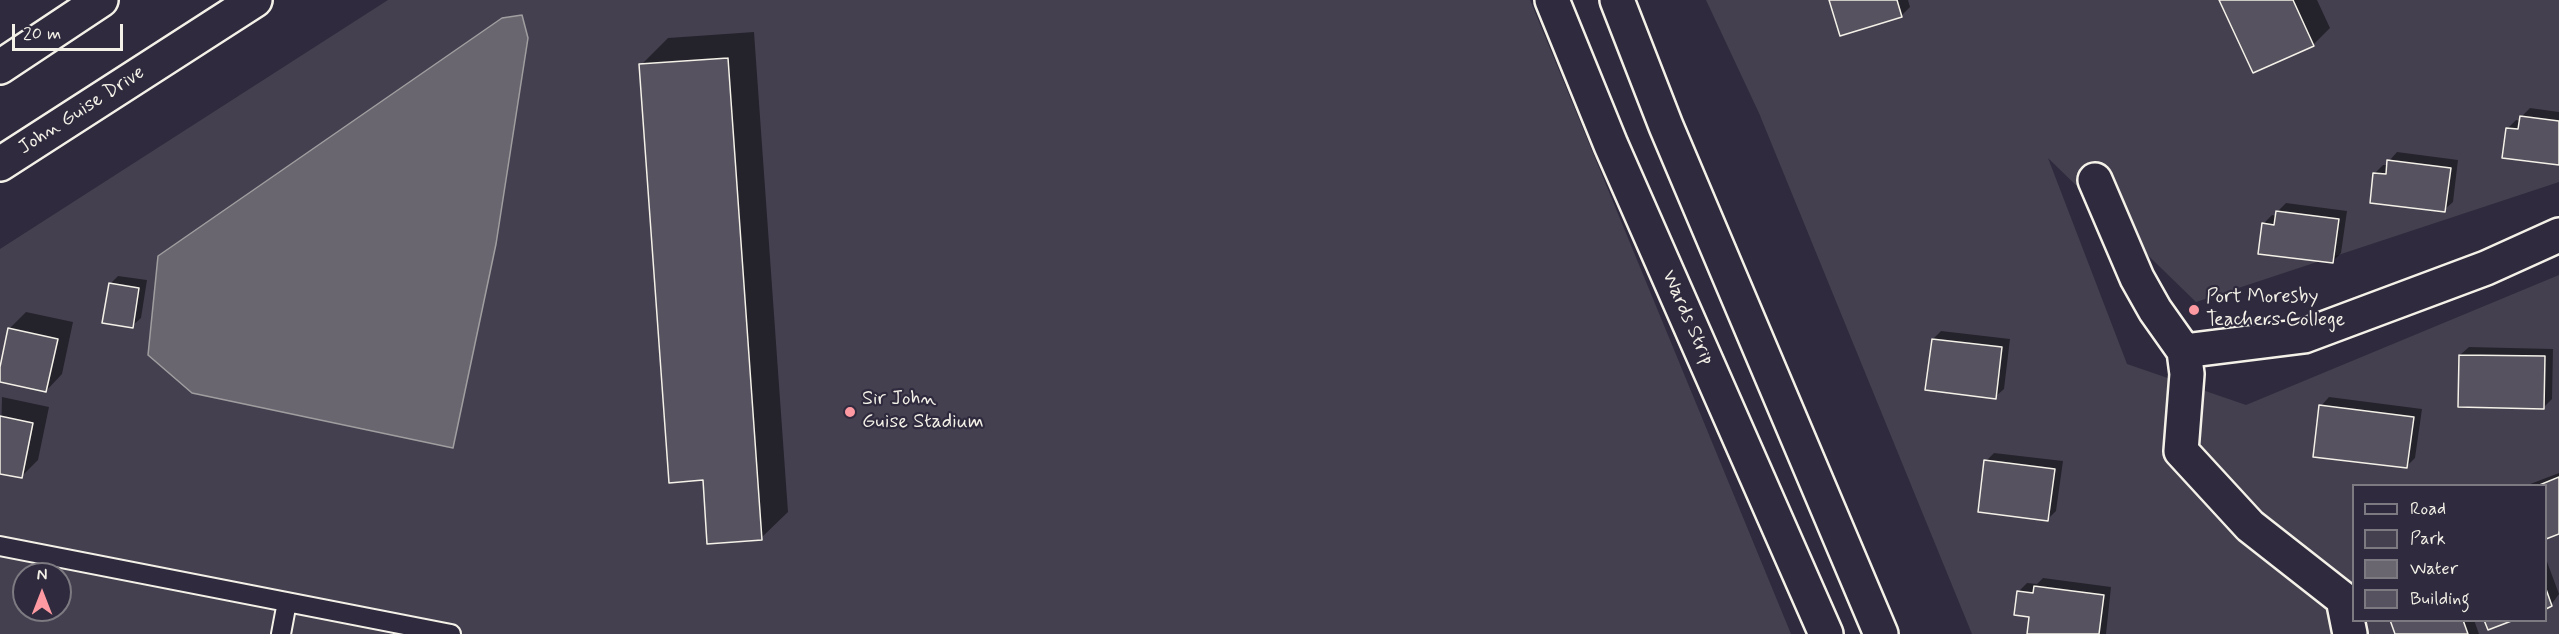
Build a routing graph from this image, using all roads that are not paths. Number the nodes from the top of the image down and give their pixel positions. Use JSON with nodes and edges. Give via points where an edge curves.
{"nodes":[{"id":1,"x":102,"y":0,"type":"edge"},
{"id":2,"x":255,"y":0,"type":"edge"},
{"id":3,"x":1552,"y":0,"type":"edge"},
{"id":4,"x":1617,"y":0,"type":"edge"},
{"id":5,"x":0,"y":67,"type":"edge"},
{"id":6,"x":0,"y":164,"type":"edge"},
{"id":7,"x":2095,"y":180,"type":"dead end"},
{"id":8,"x":2559,"y":235,"type":"edge"},
{"id":9,"x":2184,"y":351,"type":"junction"},
{"id":10,"x":0,"y":546,"type":"edge"},
{"id":11,"x":287,"y":602,"type":"junction"},
{"id":12,"x":281,"y":634,"type":"edge"},
{"id":13,"x":451,"y":634,"type":"edge"},
{"id":14,"x":1826,"y":634,"type":"edge"},
{"id":15,"x":1881,"y":634,"type":"edge"},
{"id":16,"x":2350,"y":634,"type":"edge"}],
"edges":[{"from":1,"to":5,"type":"main road"},
{"from":2,"to":6,"type":"main road","name":"John Guise Drive"},
{"from":3,"to":14,"type":"main road","name":"Wards Strip","via":[[1611,146]]},
{"from":4,"to":15,"type":"main road","via":[[1666,126]]},
{"from":7,"to":9,"type":"main road","via":[[2137,278],[2154,310]]},
{"from":8,"to":9,"type":"main road","via":[[2486,268],[2304,336]]},
{"from":9,"to":16,"type":"main road","via":[[2187,374],[2181,451],[2250,526],[2343,599]]},
{"from":10,"to":11,"type":"lane"},
{"from":11,"to":12,"type":"lane"},
{"from":11,"to":13,"type":"lane"}]}
